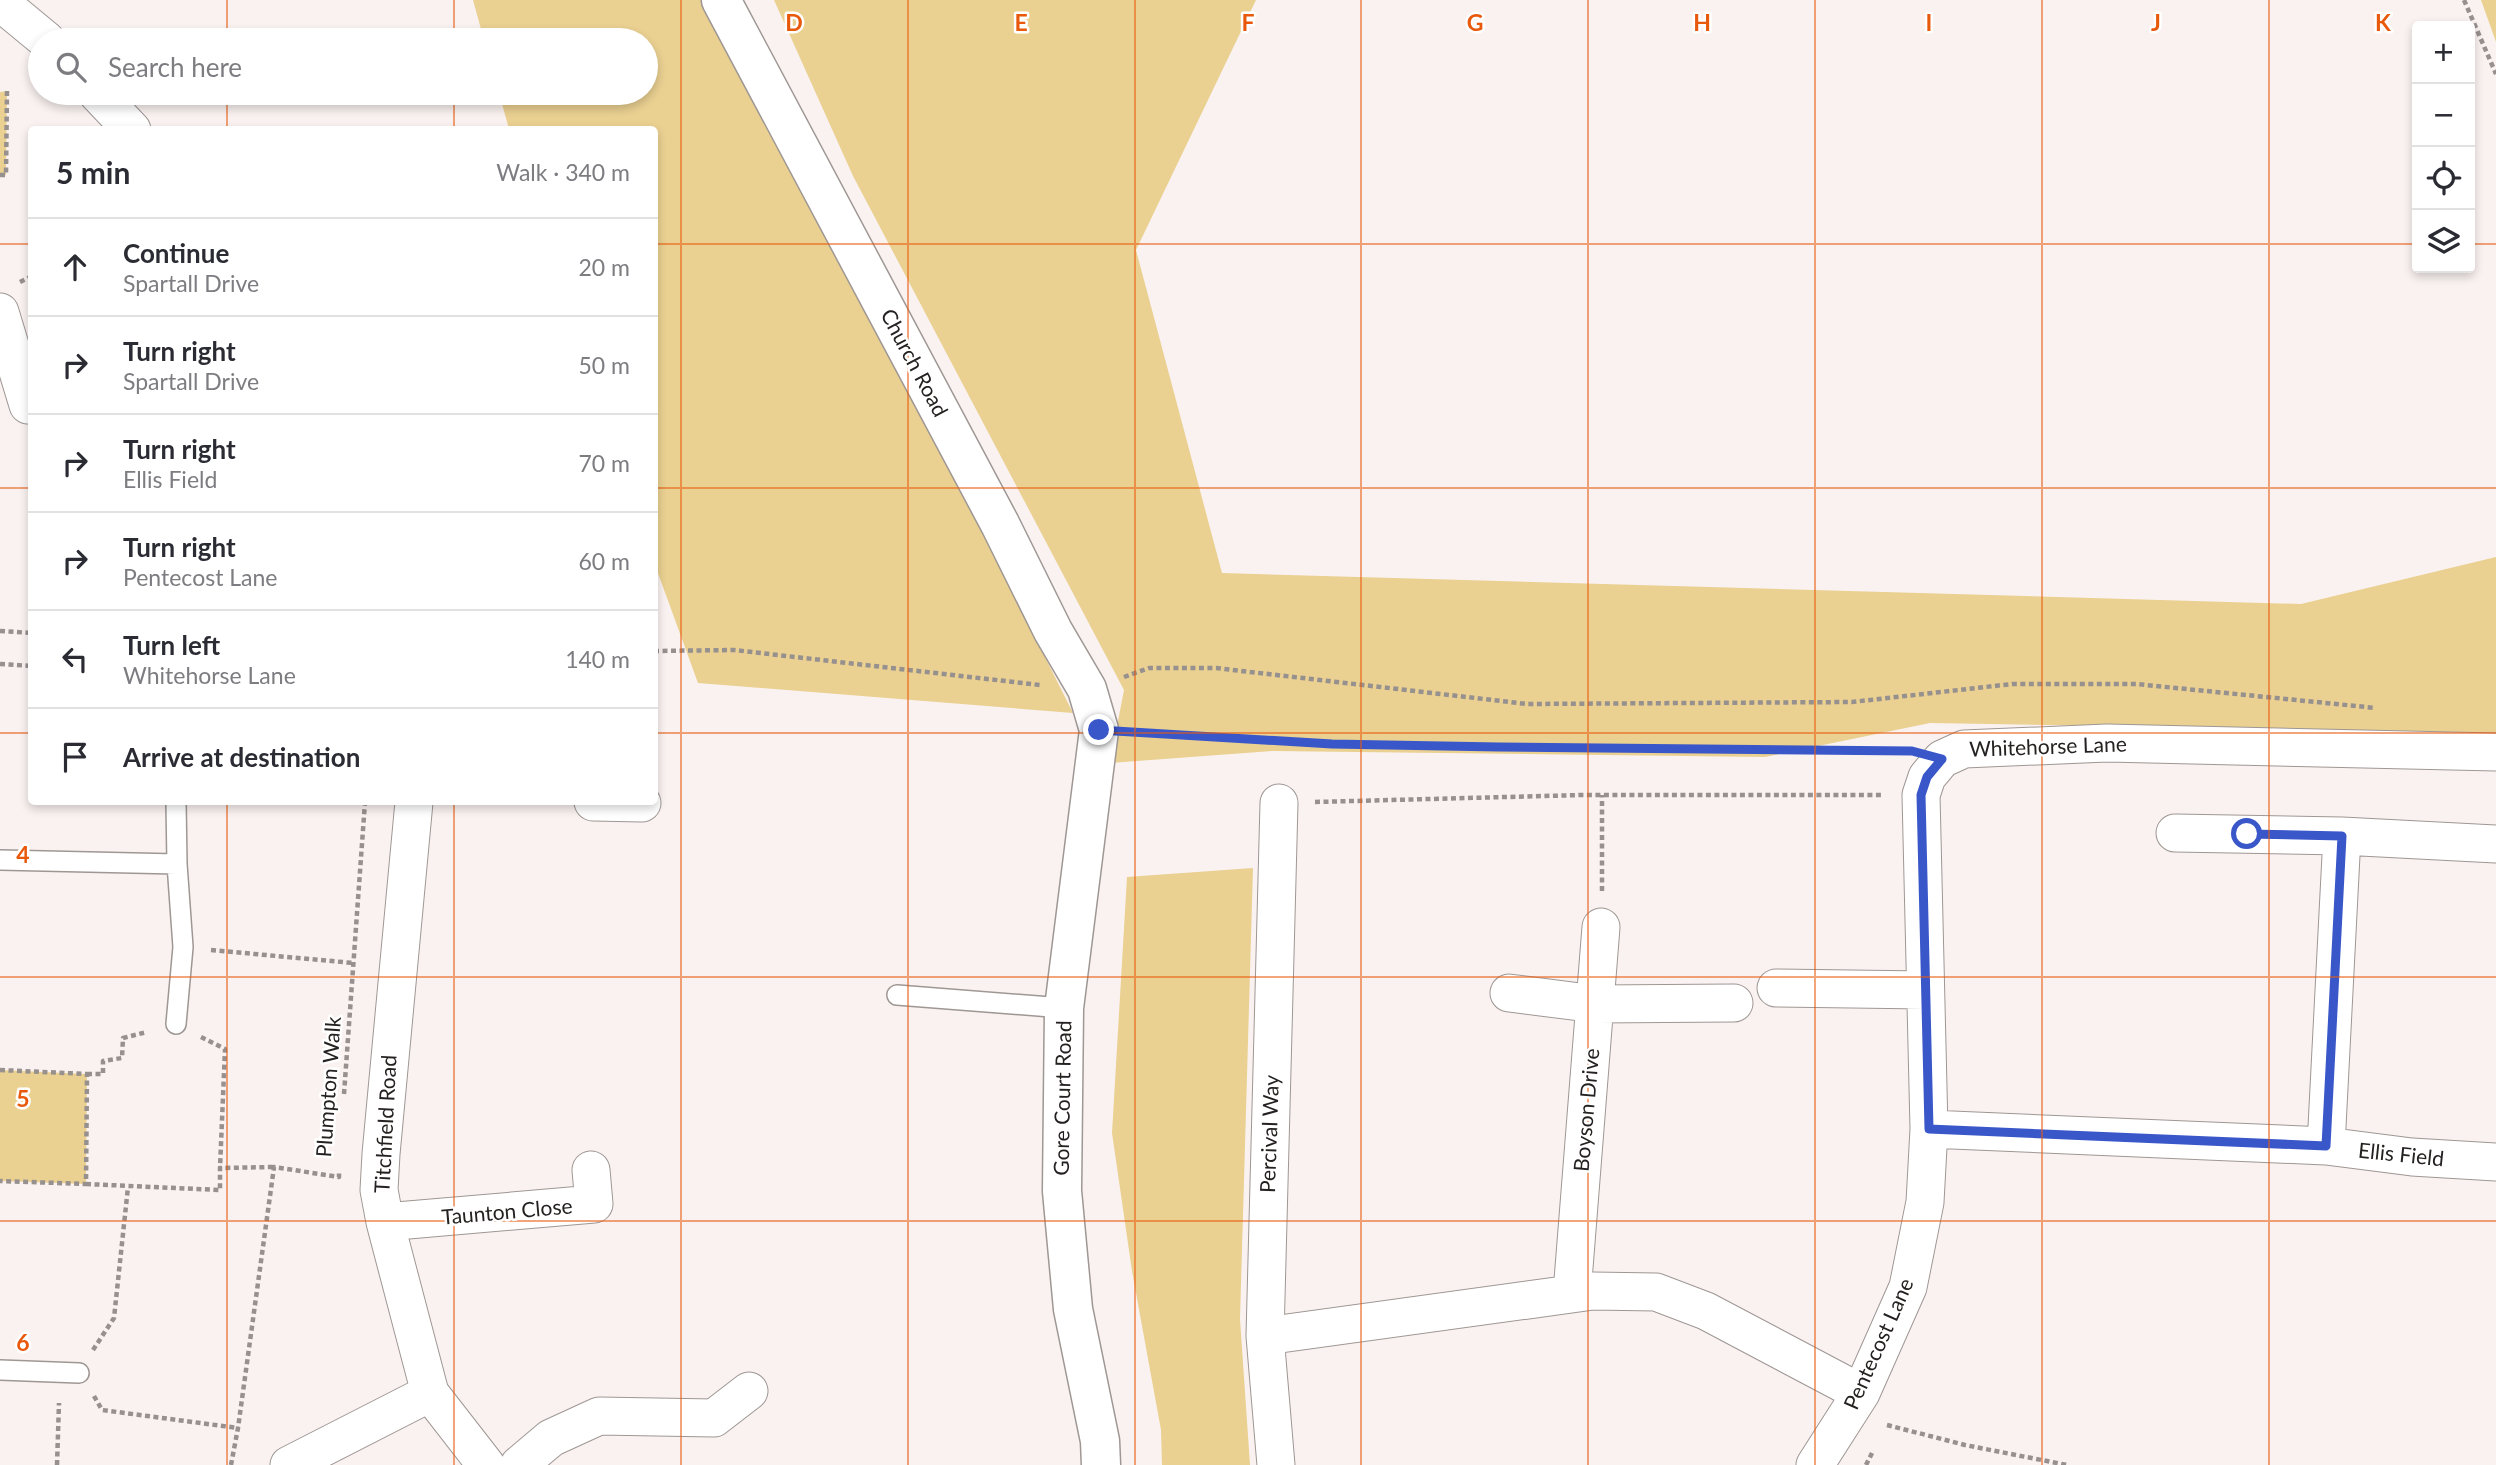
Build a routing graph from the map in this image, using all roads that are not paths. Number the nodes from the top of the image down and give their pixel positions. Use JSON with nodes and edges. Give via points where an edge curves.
{"nodes":[{"id":1,"x":721,"y":0,"type":"edge"},
{"id":2,"x":3,"y":2,"type":"edge"},
{"id":3,"x":32,"y":28,"type":"edge"},
{"id":4,"x":108,"y":105,"type":"edge"},
{"id":5,"x":128,"y":126,"type":"edge"},
{"id":6,"x":0,"y":312,"type":"edge"},
{"id":7,"x":20,"y":407,"type":"edge"},
{"id":8,"x":1099,"y":730,"type":"joint"},
{"id":9,"x":2496,"y":752,"type":"edge"},
{"id":10,"x":1942,"y":759,"type":"joint"},
{"id":11,"x":1279,"y":803,"type":"road end"},
{"id":12,"x":176,"y":805,"type":"edge"},
{"id":13,"x":414,"y":805,"type":"edge"},
{"id":14,"x":2175,"y":833,"type":"dead end"},
{"id":15,"x":2342,"y":836,"type":"junction"},
{"id":16,"x":2496,"y":844,"type":"edge"},
{"id":17,"x":0,"y":860,"type":"edge"},
{"id":18,"x":177,"y":864,"type":"junction"},
{"id":19,"x":1601,"y":927,"type":"road end"},
{"id":20,"x":1776,"y":988,"type":"dead end"},
{"id":21,"x":1925,"y":990,"type":"junction"},
{"id":22,"x":1509,"y":993,"type":"dead end"},
{"id":23,"x":897,"y":995,"type":"dead end"},
{"id":24,"x":1734,"y":1003,"type":"dead end"},
{"id":25,"x":1596,"y":1004,"type":"junction"},
{"id":26,"x":1064,"y":1008,"type":"junction"},
{"id":27,"x":176,"y":1024,"type":"road end"},
{"id":28,"x":1929,"y":1129,"type":"junction"},
{"id":29,"x":2326,"y":1146,"type":"junction"},
{"id":30,"x":2496,"y":1163,"type":"edge"},
{"id":31,"x":591,"y":1170,"type":"dead end"},
{"id":32,"x":385,"y":1222,"type":"junction"},
{"id":33,"x":1572,"y":1293,"type":"junction"},
{"id":34,"x":1265,"y":1336,"type":"junction"},
{"id":35,"x":0,"y":1370,"type":"edge"},
{"id":36,"x":69,"y":1372,"type":"road end"},
{"id":37,"x":749,"y":1391,"type":"dead end"},
{"id":38,"x":1861,"y":1392,"type":"junction"},
{"id":39,"x":430,"y":1393,"type":"junction"},
{"id":40,"x":289,"y":1465,"type":"edge"},
{"id":41,"x":486,"y":1465,"type":"edge"},
{"id":42,"x":519,"y":1465,"type":"edge"},
{"id":43,"x":1101,"y":1465,"type":"edge"},
{"id":44,"x":1276,"y":1465,"type":"edge"},
{"id":45,"x":1815,"y":1465,"type":"edge"}],
"edges":[{"from":1,"to":8,"type":"street","name":"Church Road","via":[[1087,689]]},
{"from":2,"to":3,"type":"street"},
{"from":4,"to":5,"type":"street"},
{"from":6,"to":7,"type":"street"},
{"from":8,"to":26,"type":"street","name":"Gore Court Road"},
{"from":9,"to":10,"type":"street","name":"Whitehorse Lane","via":[[2106,743],[1964,749]]},
{"from":10,"to":21,"type":"street","name":"Pentecost Lane","via":[[1927,777],[1921,795]]},
{"from":11,"to":34,"type":"street","name":"Percival Way"},
{"from":12,"to":18,"type":"lane"},
{"from":13,"to":32,"type":"street","name":"Titchfield Road","via":[[381,1154],[379,1190]]},
{"from":14,"to":15,"type":"street"},
{"from":15,"to":16,"type":"street"},
{"from":15,"to":29,"type":"street"},
{"from":17,"to":18,"type":"lane"},
{"from":18,"to":27,"type":"lane","via":[[183,947]]},
{"from":19,"to":25,"type":"street","name":"Boyson Drive"},
{"from":20,"to":21,"type":"street"},
{"from":21,"to":28,"type":"street","name":"Pentecost Lane"},
{"from":22,"to":25,"type":"street"},
{"from":23,"to":26,"type":"lane"},
{"from":24,"to":25,"type":"street"},
{"from":25,"to":33,"type":"street","name":"Boyson Drive"},
{"from":26,"to":43,"type":"street","name":"Gore Court Road","via":[[1062,1191],[1073,1309]]},
{"from":28,"to":29,"type":"street","name":"Ellis Field"},
{"from":28,"to":38,"type":"street","name":"Pentecost Lane","via":[[1925,1202],[1908,1287]]},
{"from":29,"to":30,"type":"street","name":"Ellis Field"},
{"from":31,"to":32,"type":"street","name":"Taunton Close","via":[[594,1204]]},
{"from":32,"to":39,"type":"street","name":"Titchfield Road"},
{"from":33,"to":34,"type":"street"},
{"from":33,"to":38,"type":"street","via":[[1656,1292],[1706,1311]]},
{"from":34,"to":44,"type":"street","name":"Percival Way"},
{"from":35,"to":36,"type":"lane"},
{"from":37,"to":42,"type":"street","via":[[714,1418],[600,1416],[551,1438]]},
{"from":38,"to":45,"type":"street","name":"Pentecost Lane"},
{"from":39,"to":40,"type":"street"},
{"from":39,"to":41,"type":"street","name":"Titchfield Road"}]}
